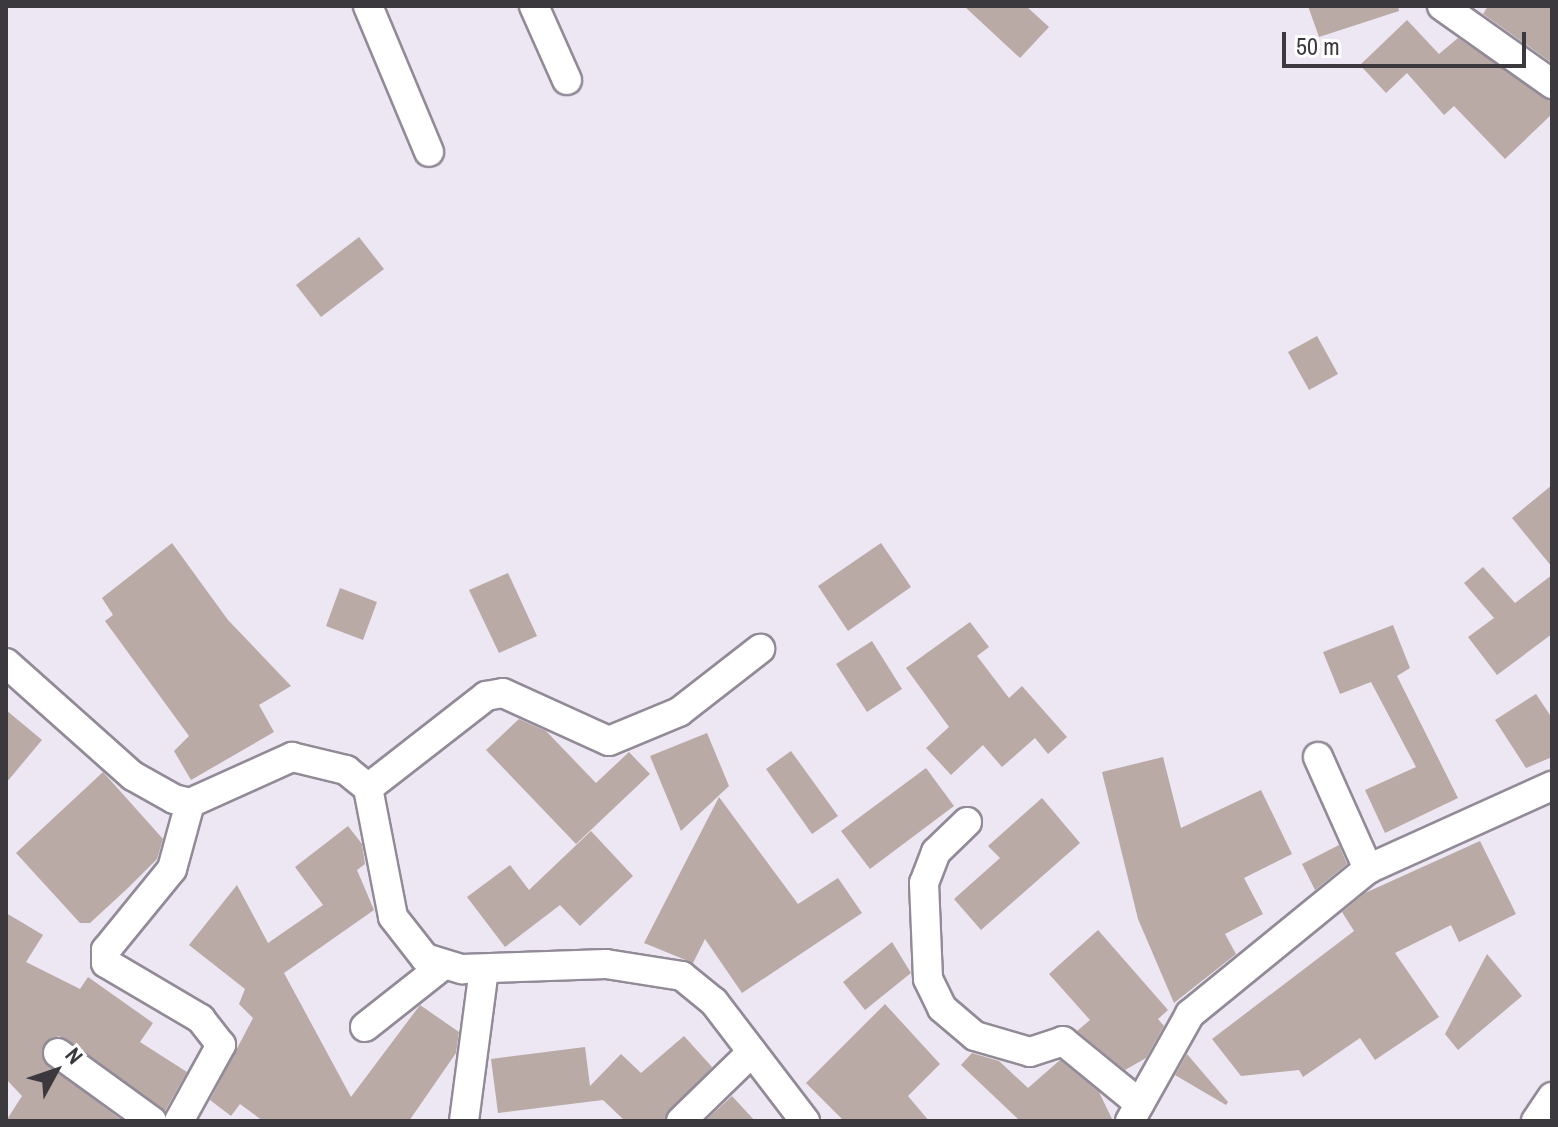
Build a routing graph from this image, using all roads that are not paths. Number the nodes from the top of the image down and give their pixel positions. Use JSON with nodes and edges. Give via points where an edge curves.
{"nodes":[{"id":1,"x":368,"y":6,"type":"edge"},
{"id":2,"x":534,"y":6,"type":"edge"},
{"id":3,"x":1442,"y":6,"type":"edge"},
{"id":4,"x":567,"y":80,"type":"dead end"},
{"id":5,"x":1552,"y":84,"type":"edge"},
{"id":6,"x":429,"y":152,"type":"dead end"},
{"id":7,"x":760,"y":649,"type":"dead end"},
{"id":8,"x":6,"y":663,"type":"edge"},
{"id":9,"x":1318,"y":757,"type":"dead end"},
{"id":10,"x":1552,"y":786,"type":"edge"},
{"id":11,"x":368,"y":788,"type":"junction"},
{"id":12,"x":190,"y":803,"type":"junction"},
{"id":13,"x":967,"y":822,"type":"dead end"},
{"id":14,"x":1368,"y":869,"type":"junction"},
{"id":15,"x":441,"y":967,"type":"junction"},
{"id":16,"x":484,"y":969,"type":"junction"},
{"id":17,"x":365,"y":1027,"type":"dead end"},
{"id":18,"x":752,"y":1052,"type":"junction"},
{"id":19,"x":58,"y":1053,"type":"dead end"},
{"id":20,"x":1552,"y":1097,"type":"edge"},
{"id":21,"x":1135,"y":1112,"type":"edge"},
{"id":22,"x":152,"y":1121,"type":"edge"},
{"id":23,"x":179,"y":1121,"type":"edge"},
{"id":24,"x":464,"y":1121,"type":"edge"},
{"id":25,"x":681,"y":1121,"type":"edge"},
{"id":26,"x":805,"y":1121,"type":"edge"},
{"id":27,"x":1536,"y":1121,"type":"edge"}],
"edges":[{"from":1,"to":6,"type":"street"},
{"from":2,"to":4,"type":"street"},
{"from":3,"to":5,"type":"street"},
{"from":7,"to":11,"type":"street","via":[[679,712],[609,741],[503,693],[486,696]]},
{"from":8,"to":12,"type":"street","via":[[133,776]]},
{"from":9,"to":14,"type":"street"},
{"from":10,"to":14,"type":"street"},
{"from":11,"to":12,"type":"street","via":[[329,763],[292,757]]},
{"from":11,"to":15,"type":"street","via":[[393,917],[413,947]]},
{"from":12,"to":23,"type":"street","via":[[172,869],[106,950],[106,963],[201,1019],[221,1045]]},
{"from":13,"to":21,"type":"street","via":[[936,852],[924,883],[928,979],[942,1008],[975,1036],[1030,1052],[1063,1041]]},
{"from":14,"to":21,"type":"street","via":[[1190,1014]]},
{"from":15,"to":16,"type":"street"},
{"from":15,"to":17,"type":"street"},
{"from":16,"to":18,"type":"street","via":[[606,964],[682,976],[707,995]]},
{"from":16,"to":24,"type":"street"},
{"from":18,"to":25,"type":"street"},
{"from":18,"to":26,"type":"street"},
{"from":19,"to":22,"type":"street"},
{"from":20,"to":27,"type":"street"}]}
